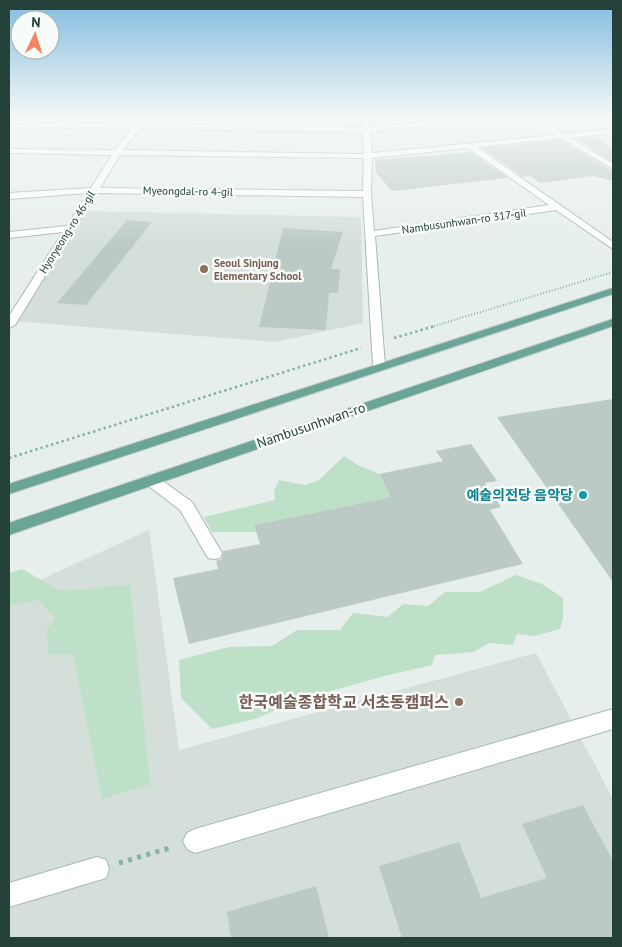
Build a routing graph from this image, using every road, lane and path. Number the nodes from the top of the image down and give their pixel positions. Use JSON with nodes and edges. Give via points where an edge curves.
{"nodes":[{"id":1,"x":112,"y":160,"type":"edge"},
{"id":2,"x":368,"y":160,"type":"edge"},
{"id":3,"x":490,"y":160,"type":"edge"},
{"id":4,"x":602,"y":160,"type":"edge"},
{"id":5,"x":613,"y":167,"type":"edge"},
{"id":6,"x":94,"y":190,"type":"junction"},
{"id":7,"x":367,"y":194,"type":"junction"},
{"id":8,"x":9,"y":196,"type":"edge"},
{"id":9,"x":557,"y":207,"type":"junction"},
{"id":10,"x":70,"y":228,"type":"junction"},
{"id":11,"x":371,"y":234,"type":"junction"},
{"id":12,"x":9,"y":235,"type":"edge"},
{"id":13,"x":613,"y":246,"type":"edge"},
{"id":14,"x":613,"y":272,"type":"edge"},
{"id":15,"x":613,"y":291,"type":"edge"},
{"id":16,"x":613,"y":322,"type":"edge"},
{"id":17,"x":9,"y":325,"type":"edge"},
{"id":18,"x":378,"y":343,"type":"junction"},
{"id":19,"x":379,"y":366,"type":"junction"},
{"id":20,"x":9,"y":458,"type":"edge"},
{"id":21,"x":151,"y":480,"type":"junction"},
{"id":22,"x":9,"y":488,"type":"edge"},
{"id":23,"x":9,"y":529,"type":"edge"},
{"id":24,"x":214,"y":554,"type":"dead end"},
{"id":25,"x":613,"y":720,"type":"edge"},
{"id":26,"x":195,"y":841,"type":"joint"},
{"id":27,"x":97,"y":869,"type":"joint"},
{"id":28,"x":9,"y":895,"type":"edge"}],
"edges":[{"from":1,"to":6,"type":"street","name":"Hyoryeong-ro 46-gil"},
{"from":2,"to":7,"type":"street"},
{"from":3,"to":9,"type":"street"},
{"from":4,"to":5,"type":"street"},
{"from":6,"to":7,"type":"street","name":"Myeongdal-ro 4-gil"},
{"from":6,"to":8,"type":"street","name":"Myeongdal-ro 4-gil"},
{"from":6,"to":10,"type":"street","name":"Hyoryeong-ro 46-gil"},
{"from":7,"to":11,"type":"street"},
{"from":9,"to":11,"type":"street","name":"Nambusunhwan-ro 317-gil"},
{"from":9,"to":13,"type":"street"},
{"from":10,"to":12,"type":"street"},
{"from":10,"to":17,"type":"street","name":"Hyoryeong-ro 46-gil"},
{"from":11,"to":18,"type":"street"},
{"from":14,"to":18,"type":"path"},
{"from":15,"to":19,"type":"main road"},
{"from":16,"to":21,"type":"main road","name":"Nambusunhwan-ro"},
{"from":18,"to":19,"type":"street"},
{"from":18,"to":20,"type":"path"},
{"from":19,"to":22,"type":"main road"},
{"from":21,"to":23,"type":"main road","name":"Nambusunhwan-ro"},
{"from":21,"to":24,"type":"street","via":[[186,506]]},
{"from":25,"to":26,"type":"street"},
{"from":26,"to":27,"type":"path"},
{"from":27,"to":28,"type":"street"}]}
